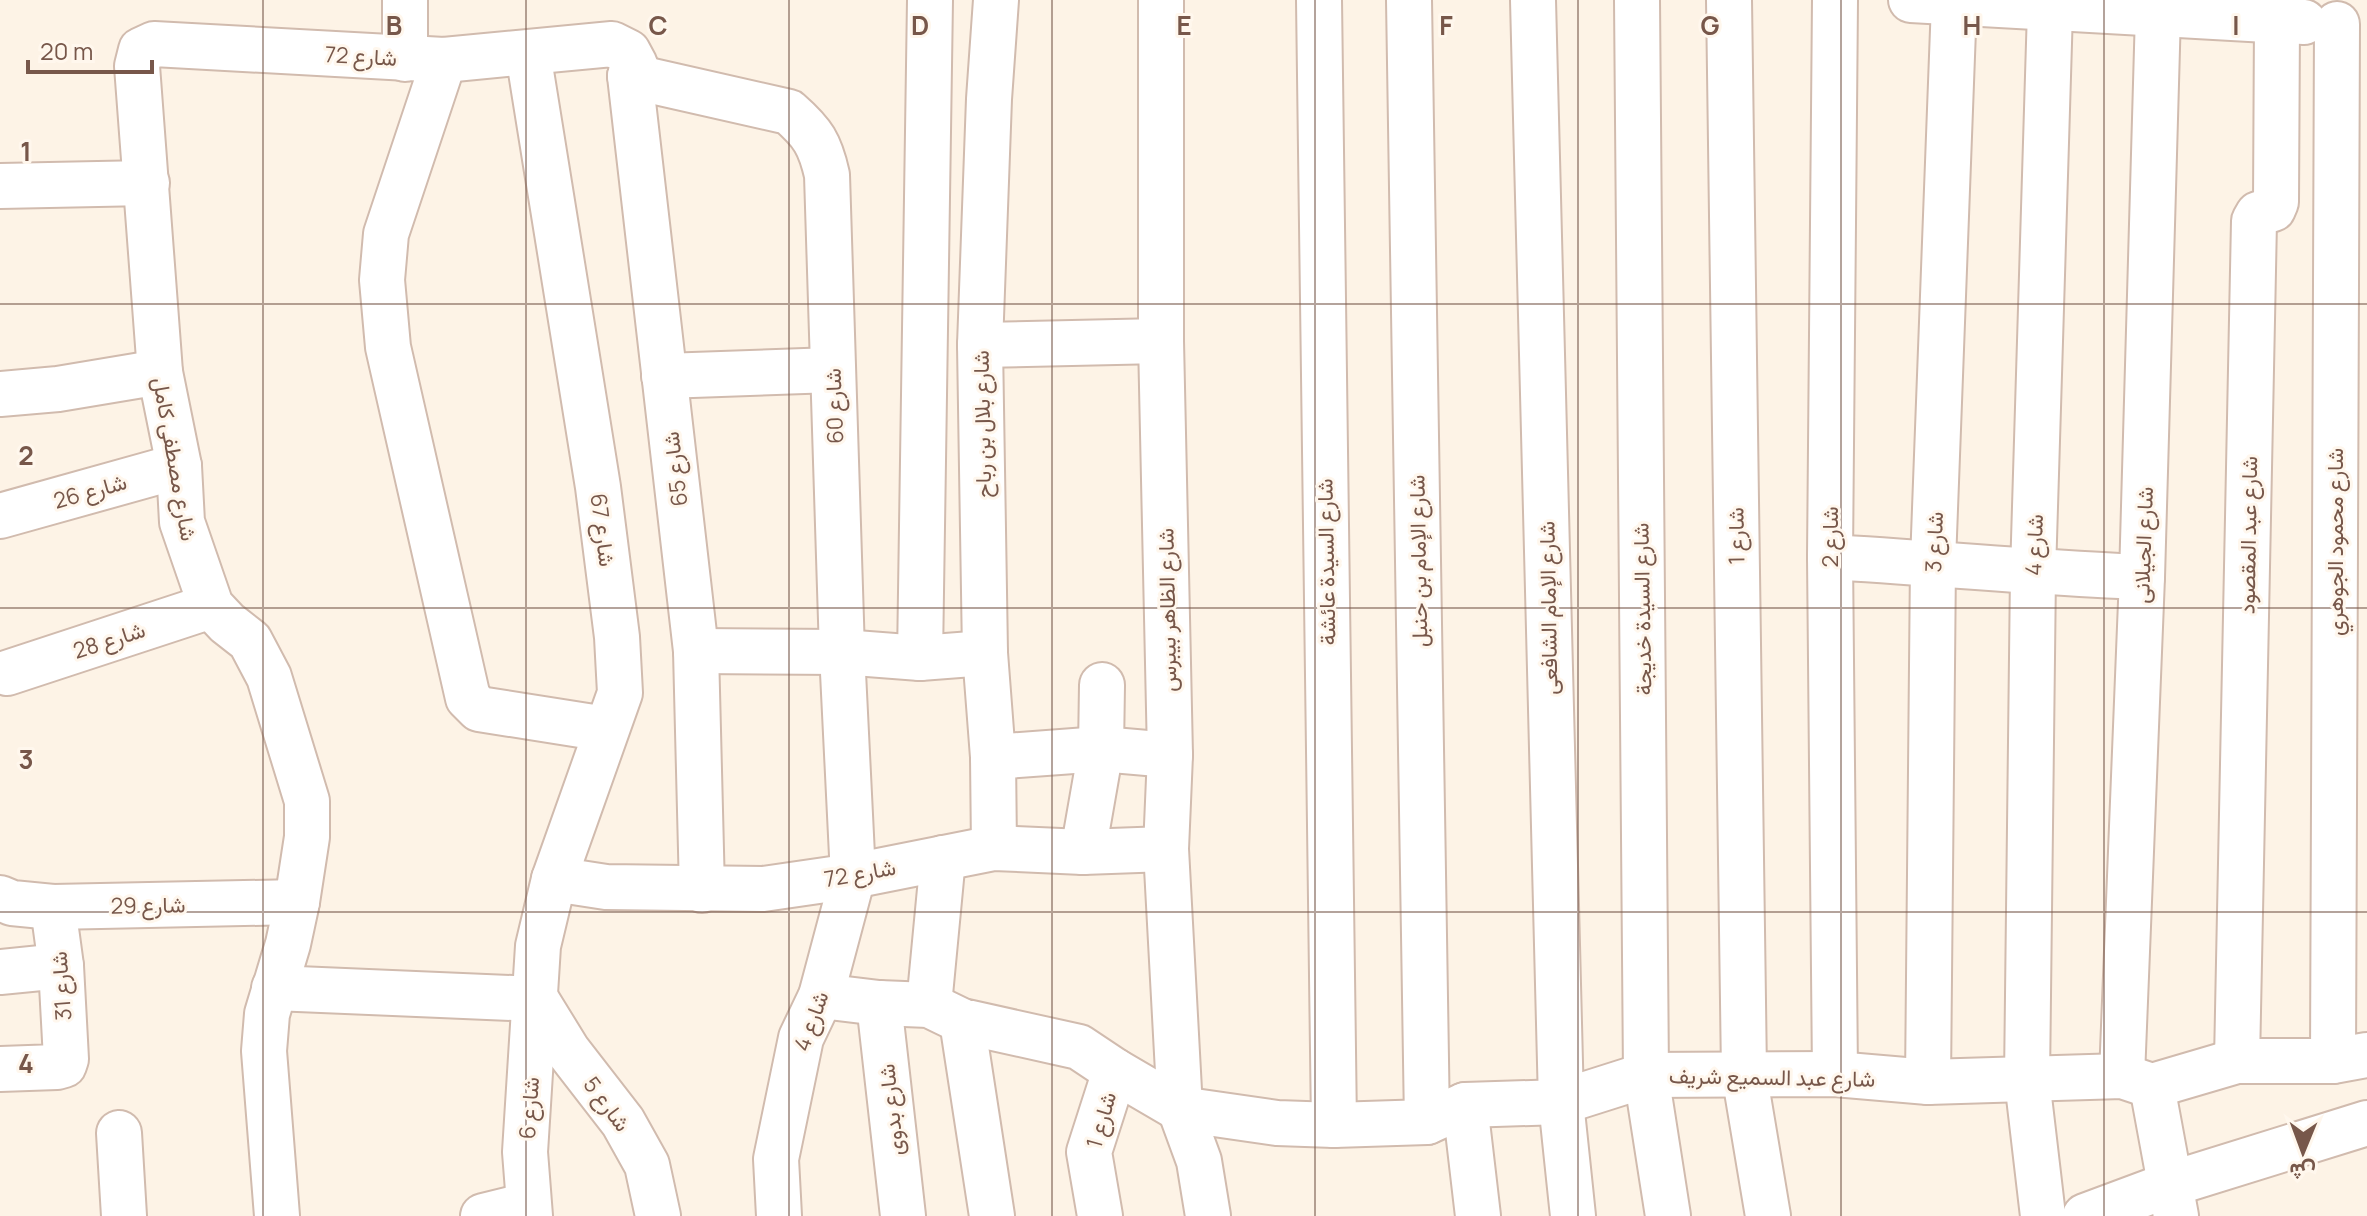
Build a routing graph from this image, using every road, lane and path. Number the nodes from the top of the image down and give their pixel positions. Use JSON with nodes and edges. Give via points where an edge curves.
{"nodes":[{"id":1,"x":405,"y":0,"type":"edge"},
{"id":2,"x":930,"y":0,"type":"edge"},
{"id":3,"x":996,"y":0,"type":"edge"},
{"id":4,"x":1161,"y":0,"type":"edge"},
{"id":5,"x":1319,"y":0,"type":"edge"},
{"id":6,"x":1409,"y":0,"type":"edge"},
{"id":7,"x":1533,"y":0,"type":"edge"},
{"id":8,"x":1637,"y":0,"type":"edge"},
{"id":9,"x":1729,"y":0,"type":"edge"},
{"id":10,"x":1835,"y":0,"type":"edge"},
{"id":11,"x":1911,"y":0,"type":"edge"},
{"id":12,"x":1954,"y":3,"type":"junction"},
{"id":13,"x":2132,"y":9,"type":"edge"},
{"id":14,"x":2050,"y":10,"type":"junction"},
{"id":15,"x":2277,"y":21,"type":"junction"},
{"id":16,"x":2352,"y":24,"type":"edge"},
{"id":17,"x":141,"y":50,"type":"joint"},
{"id":18,"x":528,"y":53,"type":"junction"},
{"id":19,"x":424,"y":59,"type":"junction"},
{"id":20,"x":629,"y":64,"type":"junction"},
{"id":21,"x":147,"y":183,"type":"junction"},
{"id":22,"x":0,"y":186,"type":"edge"},
{"id":23,"x":1161,"y":341,"type":"junction"},
{"id":24,"x":980,"y":345,"type":"junction"},
{"id":25,"x":833,"y":370,"type":"junction"},
{"id":26,"x":160,"y":372,"type":"junction"},
{"id":27,"x":664,"y":376,"type":"junction"},
{"id":28,"x":0,"y":394,"type":"edge"},
{"id":29,"x":179,"y":466,"type":"junction"},
{"id":30,"x":0,"y":516,"type":"edge"},
{"id":31,"x":1830,"y":557,"type":"junction"},
{"id":32,"x":1933,"y":562,"type":"junction"},
{"id":33,"x":2033,"y":573,"type":"junction"},
{"id":34,"x":2142,"y":577,"type":"junction"},
{"id":35,"x":211,"y":606,"type":"junction"},
{"id":36,"x":696,"y":651,"type":"junction"},
{"id":37,"x":842,"y":652,"type":"junction"},
{"id":38,"x":985,"y":653,"type":"junction"},
{"id":39,"x":920,"y":658,"type":"junction"},
{"id":40,"x":7,"y":673,"type":"dead end"},
{"id":41,"x":1102,"y":685,"type":"dead end"},
{"id":42,"x":606,"y":729,"type":"junction"},
{"id":43,"x":1101,"y":749,"type":"junction"},
{"id":44,"x":1170,"y":755,"type":"junction"},
{"id":45,"x":993,"y":757,"type":"junction"},
{"id":46,"x":994,"y":848,"type":"junction"},
{"id":47,"x":1166,"y":849,"type":"junction"},
{"id":48,"x":1083,"y":852,"type":"junction"},
{"id":49,"x":943,"y":858,"type":"junction"},
{"id":50,"x":853,"y":876,"type":"junction"},
{"id":51,"x":554,"y":879,"type":"junction"},
{"id":52,"x":702,"y":890,"type":"junction"},
{"id":53,"x":0,"y":898,"type":"edge"},
{"id":54,"x":297,"y":902,"type":"junction"},
{"id":55,"x":53,"y":907,"type":"junction"},
{"id":56,"x":61,"y":966,"type":"junction"},
{"id":57,"x":0,"y":972,"type":"edge"},
{"id":58,"x":274,"y":988,"type":"junction"},
{"id":59,"x":821,"y":996,"type":"junction"},
{"id":60,"x":536,"y":999,"type":"junction"},
{"id":61,"x":879,"y":1003,"type":"junction"},
{"id":62,"x":945,"y":1013,"type":"junction"},
{"id":63,"x":2350,"y":1058,"type":"edge"},
{"id":64,"x":2237,"y":1061,"type":"junction"},
{"id":65,"x":0,"y":1069,"type":"edge"},
{"id":66,"x":1115,"y":1071,"type":"junction"},
{"id":67,"x":1744,"y":1073,"type":"junction"},
{"id":68,"x":1835,"y":1074,"type":"junction"},
{"id":69,"x":1646,"y":1075,"type":"junction"},
{"id":70,"x":2027,"y":1080,"type":"junction"},
{"id":71,"x":2137,"y":1081,"type":"junction"},
{"id":72,"x":1928,"y":1082,"type":"junction"},
{"id":73,"x":1561,"y":1102,"type":"junction"},
{"id":74,"x":1180,"y":1109,"type":"junction"},
{"id":75,"x":1446,"y":1114,"type":"junction"},
{"id":76,"x":2367,"y":1123,"type":"edge"},
{"id":77,"x":1334,"y":1125,"type":"junction"},
{"id":78,"x":119,"y":1133,"type":"dead end"},
{"id":79,"x":2174,"y":1200,"type":"edge"},
{"id":80,"x":529,"y":1211,"type":"edge"},
{"id":81,"x":124,"y":1216,"type":"edge"},
{"id":82,"x":277,"y":1216,"type":"edge"},
{"id":83,"x":483,"y":1216,"type":"edge"},
{"id":84,"x":658,"y":1216,"type":"edge"},
{"id":85,"x":779,"y":1216,"type":"edge"},
{"id":86,"x":903,"y":1216,"type":"edge"},
{"id":87,"x":992,"y":1216,"type":"edge"},
{"id":88,"x":1100,"y":1216,"type":"edge"},
{"id":89,"x":1208,"y":1216,"type":"edge"},
{"id":90,"x":1478,"y":1216,"type":"edge"},
{"id":91,"x":1573,"y":1216,"type":"edge"},
{"id":92,"x":1668,"y":1216,"type":"edge"},
{"id":93,"x":1768,"y":1216,"type":"edge"},
{"id":94,"x":2043,"y":1216,"type":"edge"},
{"id":95,"x":2085,"y":1216,"type":"edge"}],
"edges":[{"from":1,"to":19,"type":"street"},
{"from":2,"to":39,"type":"street"},
{"from":3,"to":24,"type":"street","name":"شارع بلال بن رباح"},
{"from":4,"to":23,"type":"street","name":"شارع الظاهر بيبرس"},
{"from":5,"to":77,"type":"street","name":"شارع السيدة عائشة"},
{"from":6,"to":75,"type":"street","name":"شارع الإمام بن حنبل"},
{"from":7,"to":73,"type":"street","name":"شارع الإمام الشافعى"},
{"from":8,"to":69,"type":"street","name":"شارع السيدة خديجة"},
{"from":9,"to":67,"type":"street","name":"شارع 1"},
{"from":10,"to":31,"type":"street","name":"شارع 2"},
{"from":11,"to":12,"type":"street"},
{"from":12,"to":14,"type":"street"},
{"from":12,"to":32,"type":"street","name":"شارع 3"},
{"from":13,"to":14,"type":"street"},
{"from":13,"to":15,"type":"street"},
{"from":13,"to":34,"type":"street","name":"شارع الجيلانى"},
{"from":14,"to":33,"type":"street","name":"شارع 4"},
{"from":15,"to":16,"type":"street"},
{"from":15,"to":64,"type":"street","name":"شارع عبد المقصود","via":[[2276,202],[2254,221]]},
{"from":16,"to":63,"type":"street","name":"شارع محمود الجوهري"},
{"from":17,"to":19,"type":"street","name":"شارع 72","via":[[154,44]]},
{"from":17,"to":21,"type":"street","name":"شارع مصطفى كامل","via":[[137,66]]},
{"from":18,"to":19,"type":"street","name":"شارع 72"},
{"from":18,"to":20,"type":"street","name":"شارع 72","via":[[612,44]]},
{"from":18,"to":42,"type":"street","name":"شارع 67","via":[[617,637],[620,693]]},
{"from":19,"to":42,"type":"street","via":[[386,234],[382,280],[388,347],[468,698],[479,709]]},
{"from":20,"to":25,"type":"street","name":"شارع 60","via":[[789,112],[821,147],[827,175]]},
{"from":20,"to":27,"type":"street","name":"شارع 65"},
{"from":21,"to":22,"type":"street"},
{"from":21,"to":26,"type":"street","name":"شارع مصطفى كامل"},
{"from":23,"to":24,"type":"street"},
{"from":23,"to":44,"type":"street","name":"شارع الظاهر بيبرس"},
{"from":24,"to":38,"type":"street","name":"شارع بلال بن رباح"},
{"from":25,"to":27,"type":"street"},
{"from":25,"to":37,"type":"street","name":"شارع 60"},
{"from":26,"to":28,"type":"street"},
{"from":26,"to":29,"type":"street","name":"شارع مصطفى كامل"},
{"from":27,"to":36,"type":"street","name":"شارع 65"},
{"from":29,"to":30,"type":"street","name":"شارع 26"},
{"from":29,"to":35,"type":"street","name":"شارع مصطفى كامل","via":[[182,522]]},
{"from":31,"to":32,"type":"street"},
{"from":31,"to":68,"type":"street","name":"شارع 2"},
{"from":32,"to":33,"type":"street"},
{"from":32,"to":72,"type":"street","name":"شارع 3"},
{"from":33,"to":34,"type":"street"},
{"from":33,"to":70,"type":"street","name":"شارع 4"},
{"from":34,"to":71,"type":"street","name":"شارع الجيلانى"},
{"from":35,"to":40,"type":"street","name":"شارع 28"},
{"from":35,"to":54,"type":"street","name":"شارع مصطفى كامل","via":[[250,641],[269,677],[307,801]]},
{"from":36,"to":37,"type":"street"},
{"from":36,"to":52,"type":"street","name":"شارع 65"},
{"from":37,"to":39,"type":"street"},
{"from":37,"to":50,"type":"street","name":"شارع 60"},
{"from":38,"to":39,"type":"street"},
{"from":38,"to":45,"type":"street","name":"شارع بلال بن رباح"},
{"from":41,"to":43,"type":"street"},
{"from":42,"to":51,"type":"street","name":"شارع 67"},
{"from":43,"to":44,"type":"street"},
{"from":43,"to":45,"type":"street"},
{"from":43,"to":48,"type":"street"},
{"from":44,"to":47,"type":"street","name":"شارع الظاهر بيبرس"},
{"from":45,"to":46,"type":"street","name":"شارع بلال بن رباح"},
{"from":46,"to":48,"type":"street","name":"شارع 72"},
{"from":46,"to":49,"type":"street","name":"شارع 72"},
{"from":47,"to":48,"type":"street","name":"شارع 72"},
{"from":47,"to":74,"type":"street","name":"شارع الظاهر بيبرس"},
{"from":49,"to":50,"type":"street","name":"شارع 72"},
{"from":49,"to":62,"type":"street"},
{"from":50,"to":52,"type":"street","name":"شارع 72","via":[[763,889]]},
{"from":50,"to":59,"type":"street","name":"شارع 4"},
{"from":51,"to":52,"type":"street","name":"شارع 72","via":[[606,887]]},
{"from":51,"to":60,"type":"street","name":"شارع 67","via":[[538,946]]},
{"from":53,"to":55,"type":"street","name":"شارع 29"},
{"from":54,"to":55,"type":"street","name":"شارع 29"},
{"from":54,"to":58,"type":"street","name":"شارع مصطفى كامل"},
{"from":55,"to":56,"type":"street","name":"شارع 31"},
{"from":56,"to":57,"type":"street"},
{"from":56,"to":65,"type":"street","name":"شارع 31","via":[[64,1065]]},
{"from":58,"to":60,"type":"street"},
{"from":58,"to":82,"type":"street","name":"شارع مصطفى كامل","via":[[264,1051]]},
{"from":59,"to":61,"type":"street"},
{"from":59,"to":85,"type":"street","name":"شارع 4","via":[[801,1038],[776,1159]]},
{"from":60,"to":80,"type":"street","name":"شارع 6","via":[[525,1152]]},
{"from":60,"to":84,"type":"street","name":"شارع 5","via":[[623,1122],[647,1165]]},
{"from":61,"to":62,"type":"street"},
{"from":61,"to":86,"type":"street","name":"شارع بدوى"},
{"from":62,"to":66,"type":"street","via":[[1079,1047]]},
{"from":62,"to":87,"type":"street"},
{"from":63,"to":64,"type":"street","name":"شارع عبد السميع شريف"},
{"from":64,"to":71,"type":"street","name":"شارع عبد السميع شريف"},
{"from":66,"to":74,"type":"street"},
{"from":66,"to":88,"type":"street","name":"شارع 1","via":[[1089,1152]]},
{"from":67,"to":68,"type":"street","name":"شارع عبد السميع شريف"},
{"from":67,"to":69,"type":"street","name":"شارع عبد السميع شريف"},
{"from":67,"to":93,"type":"street","name":"شارع 1"},
{"from":68,"to":72,"type":"street","name":"شارع عبد السميع شريف"},
{"from":69,"to":73,"type":"street","name":"شارع عبد السميع شريف"},
{"from":69,"to":92,"type":"street","name":"شارع السيدة خديجة"},
{"from":70,"to":71,"type":"street","name":"شارع عبد السميع شريف"},
{"from":70,"to":72,"type":"street","name":"شارع عبد السميع شريف"},
{"from":70,"to":94,"type":"street","name":"شارع 4"},
{"from":71,"to":79,"type":"street","name":"شارع الجيلانى"},
{"from":73,"to":75,"type":"street","name":"شارع عبد السميع شريف"},
{"from":73,"to":91,"type":"street","name":"شارع الإمام الشافعى"},
{"from":74,"to":77,"type":"street","name":"شارع عبد السميع شريف"},
{"from":74,"to":89,"type":"street","name":"شارع الظاهر بيبرس","via":[[1199,1161]]},
{"from":75,"to":77,"type":"street","name":"شارع عبد السميع شريف"},
{"from":75,"to":90,"type":"street","name":"شارع الإمام بن حنبل"},
{"from":76,"to":79,"type":"street"},
{"from":78,"to":81,"type":"street"},
{"from":79,"to":95,"type":"street"},
{"from":80,"to":83,"type":"street"}]}
